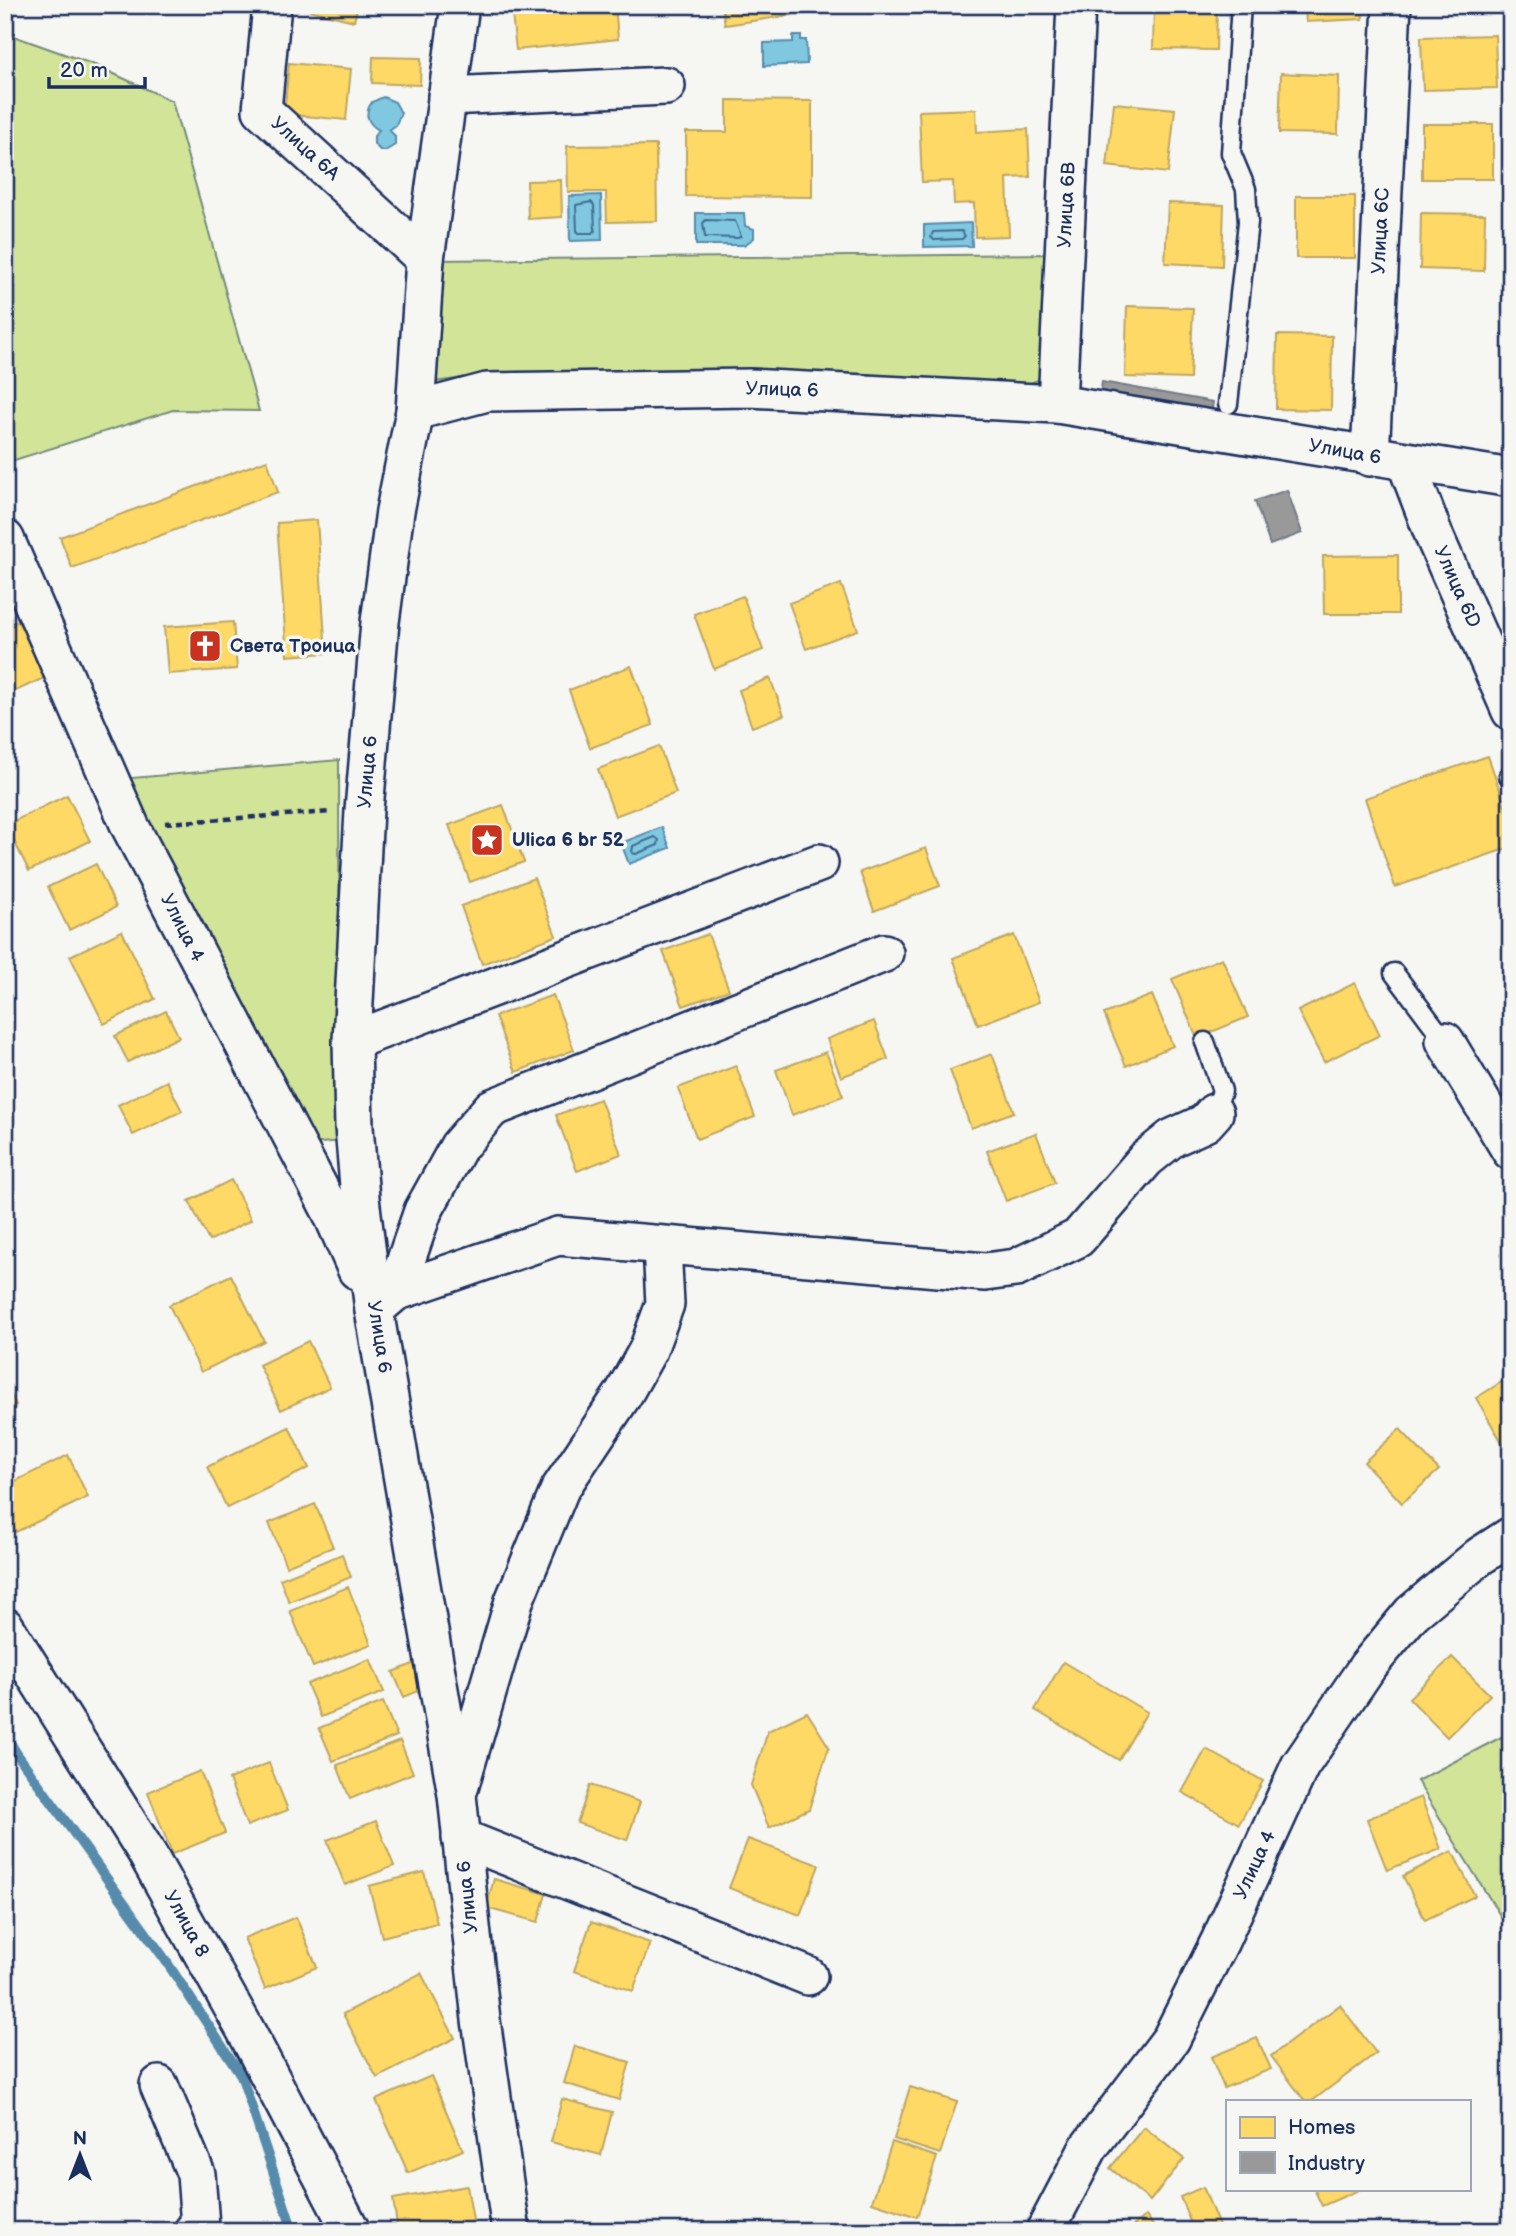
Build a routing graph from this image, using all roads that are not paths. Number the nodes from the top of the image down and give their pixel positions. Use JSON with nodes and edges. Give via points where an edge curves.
{"nodes":[{"id":1,"x":272,"y":5,"type":"edge"},
{"id":2,"x":460,"y":5,"type":"edge"},
{"id":3,"x":1076,"y":5,"type":"edge"},
{"id":4,"x":1241,"y":5,"type":"edge"},
{"id":5,"x":1392,"y":5,"type":"edge"},
{"id":6,"x":666,"y":86,"type":"dead end"},
{"id":7,"x":447,"y":96,"type":"junction"},
{"id":8,"x":425,"y":259,"type":"junction"},
{"id":9,"x":1057,"y":404,"type":"junction"},
{"id":10,"x":1228,"y":404,"type":"dead end"},
{"id":11,"x":415,"y":411,"type":"junction"},
{"id":12,"x":1388,"y":460,"type":"junction"},
{"id":13,"x":1511,"y":478,"type":"edge"},
{"id":14,"x":5,"y":539,"type":"edge"},
{"id":15,"x":15,"y":585,"type":"edge"},
{"id":16,"x":1511,"y":711,"type":"edge"},
{"id":17,"x":818,"y":863,"type":"dead end"},
{"id":18,"x":884,"y":953,"type":"dead end"},
{"id":19,"x":1394,"y":973,"type":"dead end"},
{"id":20,"x":352,"y":1041,"type":"junction"},
{"id":21,"x":1444,"y":1041,"type":"joint"},
{"id":22,"x":1205,"y":1042,"type":"dead end"},
{"id":23,"x":1214,"y":1113,"type":"joint"},
{"id":24,"x":1511,"y":1151,"type":"edge"},
{"id":25,"x":662,"y":1245,"type":"junction"},
{"id":26,"x":385,"y":1301,"type":"junction"},
{"id":27,"x":1511,"y":1536,"type":"edge"},
{"id":28,"x":5,"y":1627,"type":"edge"},
{"id":29,"x":457,"y":1795,"type":"junction"},
{"id":30,"x":461,"y":1838,"type":"junction"},
{"id":31,"x":808,"y":1976,"type":"dead end"},
{"id":32,"x":159,"y":2085,"type":"dead end"},
{"id":33,"x":194,"y":2231,"type":"edge"},
{"id":34,"x":351,"y":2231,"type":"edge"},
{"id":35,"x":511,"y":2231,"type":"edge"},
{"id":36,"x":1045,"y":2231,"type":"edge"}],
"edges":[{"from":1,"to":8,"type":"street","name":"Улица 6A","via":[[262,110]]},
{"from":2,"to":7,"type":"street"},
{"from":3,"to":9,"type":"street","name":"Улица 6B"},
{"from":4,"to":10,"type":"lane","via":[[1231,153],[1246,189],[1248,222]]},
{"from":5,"to":12,"type":"street","name":"Улица 6C"},
{"from":6,"to":7,"type":"street"},
{"from":7,"to":8,"type":"street"},
{"from":8,"to":11,"type":"street"},
{"from":9,"to":11,"type":"street","name":"Улица 6","via":[[750,388],[487,392]]},
{"from":9,"to":12,"type":"street","name":"Улица 6"},
{"from":11,"to":20,"type":"street","name":"Улица 6","via":[[395,510],[380,622]]},
{"from":12,"to":13,"type":"street","name":"Улица 6"},
{"from":12,"to":16,"type":"street","name":"Улица 6D","via":[[1435,538]]},
{"from":14,"to":15,"type":"street","name":"Улица 4"},
{"from":15,"to":26,"type":"street","name":"Улица 4","via":[[130,826],[331,1211]]},
{"from":17,"to":20,"type":"street"},
{"from":18,"to":26,"type":"street","via":[[492,1108],[459,1146],[423,1211]]},
{"from":19,"to":21,"type":"lane"},
{"from":20,"to":26,"type":"street","name":"Улица 6","via":[[358,1174]]},
{"from":21,"to":24,"type":"street"},
{"from":22,"to":23,"type":"lane","via":[[1222,1091]]},
{"from":23,"to":25,"type":"street","via":[[1146,1158],[1078,1238],[1016,1268],[985,1272]]},
{"from":25,"to":26,"type":"street","via":[[558,1237]]},
{"from":25,"to":29,"type":"street","via":[[665,1304],[648,1350],[560,1489],[514,1601]]},
{"from":26,"to":29,"type":"street","name":"Улица 6"},
{"from":27,"to":36,"type":"street","name":"Улица 4","via":[[1412,1613],[1368,1666],[1300,1766],[1171,2039],[1089,2147]]},
{"from":28,"to":34,"type":"street","name":"Улица 8","via":[[145,1850]]},
{"from":29,"to":30,"type":"street","name":"Улица 6"},
{"from":30,"to":31,"type":"street"},
{"from":30,"to":35,"type":"street","name":"Улица 6"},
{"from":32,"to":33,"type":"street","via":[[196,2174],[200,2226]]}]}
